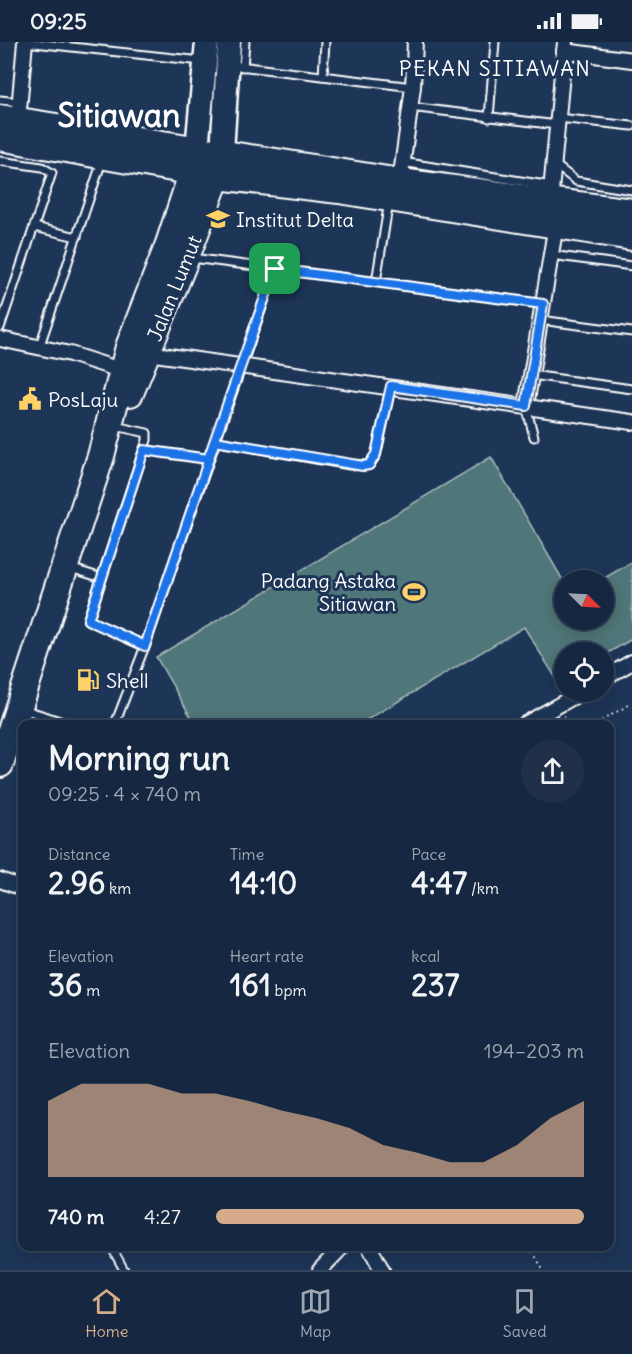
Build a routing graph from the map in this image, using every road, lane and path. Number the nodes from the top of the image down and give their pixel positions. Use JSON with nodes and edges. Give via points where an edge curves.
{"nodes":[{"id":1,"x":26,"y":42,"type":"edge"},
{"id":2,"x":113,"y":42,"type":"edge"},
{"id":3,"x":325,"y":42,"type":"edge"},
{"id":4,"x":416,"y":42,"type":"edge"},
{"id":5,"x":495,"y":42,"type":"edge"},
{"id":6,"x":564,"y":46,"type":"edge"},
{"id":7,"x":206,"y":51,"type":"edge"},
{"id":8,"x":235,"y":51,"type":"edge"},
{"id":9,"x":112,"y":52,"type":"junction"},
{"id":10,"x":632,"y":60,"type":"edge"},
{"id":11,"x":323,"y":76,"type":"junction"},
{"id":12,"x":412,"y":87,"type":"junction"},
{"id":13,"x":0,"y":100,"type":"edge"},
{"id":14,"x":410,"y":107,"type":"junction"},
{"id":15,"x":489,"y":118,"type":"junction"},
{"id":16,"x":10,"y":119,"type":"edge"},
{"id":17,"x":557,"y":122,"type":"junction"},
{"id":18,"x":632,"y":126,"type":"edge"},
{"id":19,"x":104,"y":156,"type":"junction"},
{"id":20,"x":0,"y":161,"type":"edge"},
{"id":21,"x":207,"y":162,"type":"junction"},
{"id":22,"x":554,"y":164,"type":"junction"},
{"id":23,"x":397,"y":181,"type":"junction"},
{"id":24,"x":632,"y":190,"type":"edge"},
{"id":25,"x":553,"y":204,"type":"junction"},
{"id":26,"x":632,"y":212,"type":"edge"},
{"id":27,"x":34,"y":227,"type":"junction"},
{"id":28,"x":76,"y":237,"type":"junction"},
{"id":29,"x":632,"y":237,"type":"edge"},
{"id":30,"x":551,"y":255,"type":"junction"},
{"id":31,"x":186,"y":257,"type":"junction"},
{"id":32,"x":632,"y":266,"type":"edge"},
{"id":33,"x":275,"y":269,"type":"junction"},
{"id":34,"x":376,"y":282,"type":"junction"},
{"id":35,"x":543,"y":304,"type":"junction"},
{"id":36,"x":540,"y":320,"type":"junction"},
{"id":37,"x":0,"y":328,"type":"edge"},
{"id":38,"x":632,"y":332,"type":"edge"},
{"id":39,"x":0,"y":339,"type":"edge"},
{"id":40,"x":39,"y":348,"type":"junction"},
{"id":41,"x":148,"y":353,"type":"junction"},
{"id":42,"x":242,"y":366,"type":"junction"},
{"id":43,"x":123,"y":371,"type":"junction"},
{"id":44,"x":531,"y":375,"type":"junction"},
{"id":45,"x":391,"y":386,"type":"junction"},
{"id":46,"x":632,"y":389,"type":"edge"},
{"id":47,"x":526,"y":406,"type":"junction"},
{"id":48,"x":632,"y":422,"type":"edge"},
{"id":49,"x":115,"y":426,"type":"junction"},
{"id":50,"x":534,"y":437,"type":"dead end"},
{"id":51,"x":215,"y":441,"type":"junction"},
{"id":52,"x":144,"y":450,"type":"junction"},
{"id":53,"x":101,"y":456,"type":"junction"},
{"id":54,"x":208,"y":459,"type":"junction"},
{"id":55,"x":64,"y":567,"type":"junction"},
{"id":56,"x":102,"y":578,"type":"junction"},
{"id":57,"x":145,"y":646,"type":"junction"},
{"id":58,"x":632,"y":662,"type":"edge"},
{"id":59,"x":614,"y":673,"type":"edge"},
{"id":60,"x":564,"y":702,"type":"edge"},
{"id":61,"x":632,"y":703,"type":"edge"},
{"id":62,"x":18,"y":708,"type":"junction"},
{"id":63,"x":56,"y":720,"type":"edge"},
{"id":64,"x":117,"y":720,"type":"edge"},
{"id":65,"x":532,"y":720,"type":"edge"},
{"id":66,"x":603,"y":720,"type":"edge"},
{"id":67,"x":0,"y":764,"type":"edge"},
{"id":68,"x":0,"y":880,"type":"edge"},
{"id":69,"x":18,"y":887,"type":"edge"},
{"id":70,"x":114,"y":1251,"type":"edge"},
{"id":71,"x":338,"y":1251,"type":"edge"},
{"id":72,"x":372,"y":1251,"type":"edge"},
{"id":73,"x":533,"y":1251,"type":"edge"},
{"id":74,"x":124,"y":1270,"type":"edge"},
{"id":75,"x":320,"y":1270,"type":"edge"},
{"id":76,"x":381,"y":1270,"type":"edge"},
{"id":77,"x":543,"y":1270,"type":"edge"}],
"edges":[{"from":1,"to":9,"type":"lane"},
{"from":1,"to":16,"type":"street"},
{"from":2,"to":9,"type":"lane"},
{"from":3,"to":11,"type":"lane"},
{"from":4,"to":12,"type":"street"},
{"from":5,"to":15,"type":"lane"},
{"from":6,"to":10,"type":"street"},
{"from":6,"to":17,"type":"street"},
{"from":7,"to":9,"type":"lane"},
{"from":7,"to":21,"type":"main road","name":"Jalan Lumut"},
{"from":8,"to":11,"type":"lane"},
{"from":8,"to":21,"type":"main road","name":"Jalan Lumut"},
{"from":11,"to":12,"type":"lane"},
{"from":12,"to":14,"type":"street"},
{"from":13,"to":16,"type":"lane"},
{"from":14,"to":15,"type":"lane"},
{"from":14,"to":23,"type":"street"},
{"from":15,"to":17,"type":"lane"},
{"from":16,"to":19,"type":"highway"},
{"from":16,"to":21,"type":"highway"},
{"from":17,"to":18,"type":"lane"},
{"from":17,"to":22,"type":"street"},
{"from":19,"to":21,"type":"highway"},
{"from":19,"to":28,"type":"lane"},
{"from":20,"to":27,"type":"lane","via":[[42,167],[52,173]]},
{"from":21,"to":23,"type":"highway"},
{"from":21,"to":31,"type":"highway","name":"Jalan Lumut"},
{"from":21,"to":43,"type":"highway","name":"Jalan Lumut"},
{"from":22,"to":24,"type":"lane","via":[[576,181]]},
{"from":22,"to":25,"type":"street"},
{"from":23,"to":25,"type":"highway"},
{"from":23,"to":34,"type":"lane"},
{"from":25,"to":26,"type":"highway"},
{"from":25,"to":29,"type":"highway"},
{"from":25,"to":30,"type":"street"},
{"from":27,"to":28,"type":"lane"},
{"from":27,"to":37,"type":"lane"},
{"from":28,"to":40,"type":"lane"},
{"from":30,"to":32,"type":"lane"},
{"from":30,"to":35,"type":"street"},
{"from":31,"to":33,"type":"lane"},
{"from":31,"to":41,"type":"highway","name":"Jalan Lumut"},
{"from":33,"to":34,"type":"lane"},
{"from":33,"to":42,"type":"lane"},
{"from":34,"to":35,"type":"lane"},
{"from":35,"to":36,"type":"street"},
{"from":36,"to":38,"type":"lane"},
{"from":36,"to":44,"type":"street"},
{"from":39,"to":40,"type":"street"},
{"from":40,"to":43,"type":"street"},
{"from":41,"to":42,"type":"street"},
{"from":41,"to":49,"type":"highway","name":"Jalan Lumut"},
{"from":42,"to":45,"type":"street"},
{"from":42,"to":51,"type":"lane"},
{"from":43,"to":53,"type":"highway","name":"Jalan Lumut"},
{"from":44,"to":46,"type":"lane"},
{"from":44,"to":47,"type":"street"},
{"from":45,"to":47,"type":"street"},
{"from":45,"to":51,"type":"lane","via":[[376,454],[369,465]]},
{"from":47,"to":48,"type":"street"},
{"from":47,"to":50,"type":"lane"},
{"from":49,"to":52,"type":"lane","via":[[147,433]]},
{"from":49,"to":53,"type":"highway","name":"Jalan Lumut"},
{"from":51,"to":54,"type":"lane"},
{"from":52,"to":54,"type":"lane"},
{"from":52,"to":56,"type":"lane"},
{"from":53,"to":55,"type":"highway","name":"Jalan Lumut"},
{"from":54,"to":57,"type":"lane"},
{"from":55,"to":56,"type":"lane"},
{"from":55,"to":62,"type":"highway","name":"Jalan Lumut"},
{"from":56,"to":57,"type":"lane","via":[[88,620]]},
{"from":57,"to":64,"type":"lane"},
{"from":58,"to":59,"type":"street"},
{"from":60,"to":65,"type":"street"},
{"from":61,"to":66,"type":"path"},
{"from":62,"to":63,"type":"lane"},
{"from":62,"to":67,"type":"highway","name":"Jalan Lumut"},
{"from":68,"to":69,"type":"street"},
{"from":70,"to":74,"type":"lane"},
{"from":71,"to":75,"type":"street"},
{"from":72,"to":76,"type":"street"},
{"from":73,"to":77,"type":"path"}]}
